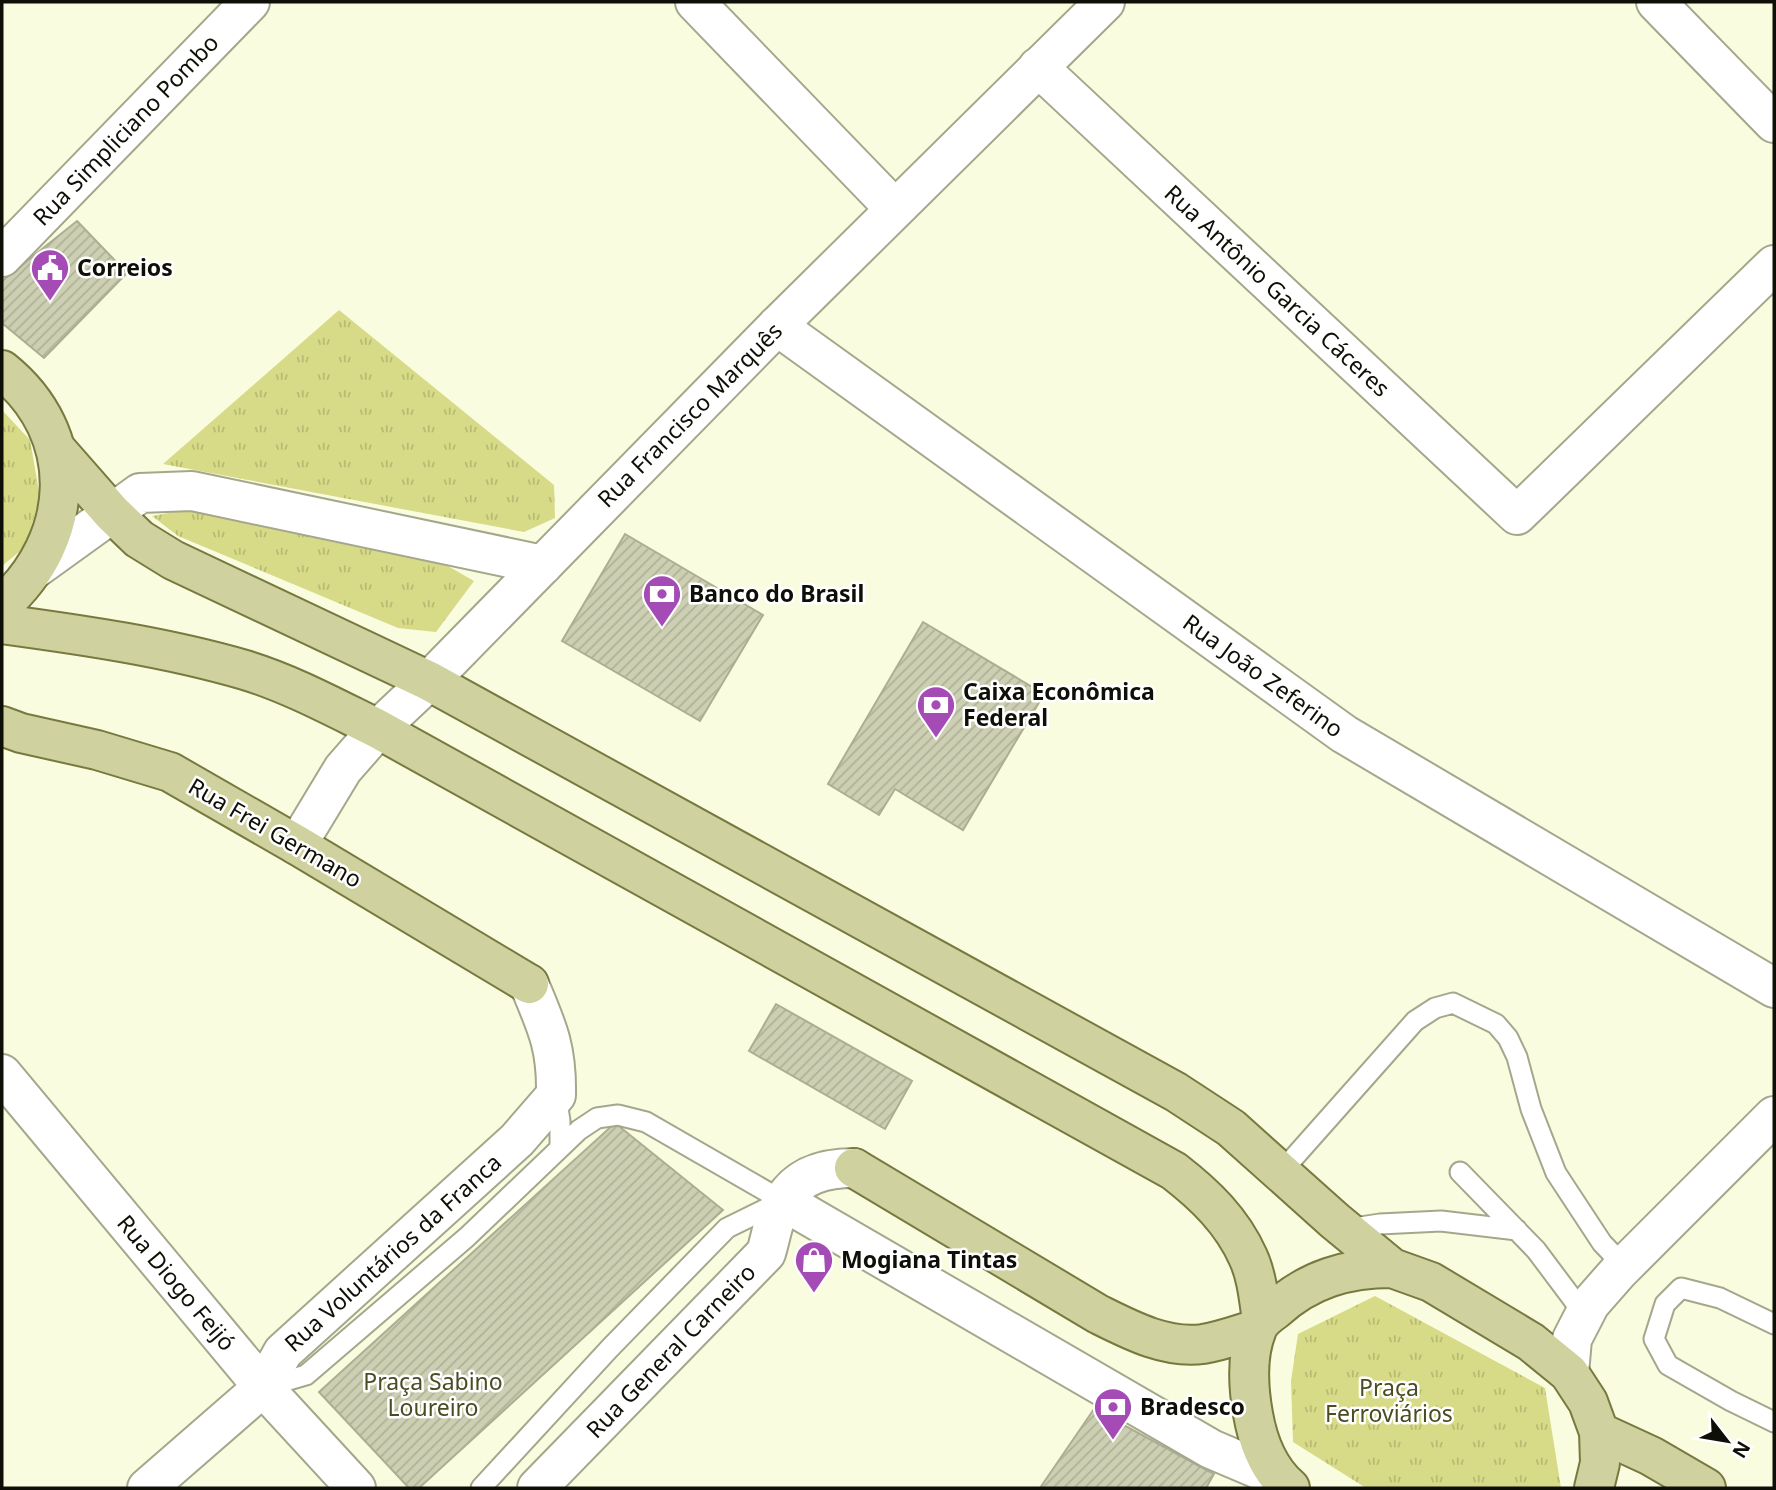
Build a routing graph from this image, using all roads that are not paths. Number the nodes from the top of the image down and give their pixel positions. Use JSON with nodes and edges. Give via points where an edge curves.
{"nodes":[{"id":1,"x":250,"y":2,"type":"edge"},
{"id":2,"x":695,"y":2,"type":"edge"},
{"id":3,"x":1105,"y":2,"type":"edge"},
{"id":4,"x":1656,"y":2,"type":"edge"},
{"id":5,"x":1038,"y":67,"type":"junction"},
{"id":6,"x":1774,"y":123,"type":"edge"},
{"id":7,"x":894,"y":208,"type":"junction"},
{"id":8,"x":2,"y":257,"type":"edge"},
{"id":9,"x":1774,"y":265,"type":"edge"},
{"id":10,"x":777,"y":326,"type":"junction"},
{"id":11,"x":2,"y":370,"type":"edge"},
{"id":12,"x":55,"y":448,"type":"junction"},
{"id":13,"x":112,"y":513,"type":"junction"},
{"id":14,"x":543,"y":565,"type":"junction"},
{"id":15,"x":36,"y":568,"type":"junction"},
{"id":16,"x":2,"y":605,"type":"edge"},
{"id":17,"x":2,"y":624,"type":"edge"},
{"id":18,"x":429,"y":681,"type":"junction"},
{"id":19,"x":2,"y":726,"type":"edge"},
{"id":20,"x":378,"y":729,"type":"junction"},
{"id":21,"x":297,"y":845,"type":"junction"},
{"id":22,"x":529,"y":984,"type":"joint"},
{"id":23,"x":1774,"y":988,"type":"edge"},
{"id":24,"x":2,"y":1074,"type":"edge"},
{"id":25,"x":556,"y":1096,"type":"junction"},
{"id":26,"x":1774,"y":1116,"type":"edge"},
{"id":27,"x":559,"y":1149,"type":"junction"},
{"id":28,"x":854,"y":1168,"type":"joint"},
{"id":29,"x":1281,"y":1172,"type":"junction"},
{"id":30,"x":1460,"y":1172,"type":"dead end"},
{"id":31,"x":783,"y":1201,"type":"junction"},
{"id":32,"x":1345,"y":1230,"type":"junction"},
{"id":33,"x":1517,"y":1230,"type":"junction"},
{"id":34,"x":1624,"y":1266,"type":"junction"},
{"id":35,"x":1392,"y":1268,"type":"junction"},
{"id":36,"x":1584,"y":1314,"type":"junction"},
{"id":37,"x":1774,"y":1324,"type":"edge"},
{"id":38,"x":1259,"y":1325,"type":"junction"},
{"id":39,"x":1570,"y":1373,"type":"junction"},
{"id":40,"x":264,"y":1387,"type":"junction"},
{"id":41,"x":1774,"y":1422,"type":"edge"},
{"id":42,"x":1599,"y":1432,"type":"junction"},
{"id":43,"x":1284,"y":1483,"type":"edge"},
{"id":44,"x":147,"y":1488,"type":"edge"},
{"id":45,"x":356,"y":1488,"type":"edge"},
{"id":46,"x":481,"y":1488,"type":"edge"},
{"id":47,"x":537,"y":1488,"type":"edge"},
{"id":48,"x":1594,"y":1488,"type":"edge"},
{"id":49,"x":1706,"y":1488,"type":"edge"}],
"edges":[{"from":1,"to":8,"type":"street","name":"Rua Simpliciano Pombo"},
{"from":2,"to":7,"type":"street"},
{"from":3,"to":5,"type":"street","name":"Rua Francisco Marquês"},
{"from":4,"to":6,"type":"street"},
{"from":5,"to":7,"type":"street","name":"Rua Francisco Marquês"},
{"from":5,"to":9,"type":"street","name":"Rua Antônio Garcia Cáceres","via":[[1517,515]]},
{"from":7,"to":10,"type":"street","name":"Rua Francisco Marquês"},
{"from":10,"to":14,"type":"street","name":"Rua Francisco Marquês"},
{"from":10,"to":23,"type":"street","name":"Rua João Zeferino","via":[[1344,734]]},
{"from":11,"to":12,"type":"main road","via":[[20,384],[41,414]]},
{"from":12,"to":13,"type":"main road"},
{"from":12,"to":15,"type":"main road","via":[[60,478],[58,510]]},
{"from":13,"to":14,"type":"street","via":[[139,493],[192,491]]},
{"from":13,"to":15,"type":"street"},
{"from":13,"to":18,"type":"main road","via":[[139,539],[173,561]]},
{"from":14,"to":18,"type":"street","name":"Rua Francisco Marquês"},
{"from":15,"to":16,"type":"main road"},
{"from":17,"to":20,"type":"main road","via":[[139,646],[247,671]]},
{"from":18,"to":20,"type":"street","name":"Rua Francisco Marquês"},
{"from":18,"to":29,"type":"main road","via":[[1176,1092],[1231,1128]]},
{"from":19,"to":21,"type":"main road","name":"Rua Frei Germano","via":[[170,772]]},
{"from":20,"to":21,"type":"street","name":"Rua Francisco Marquês","via":[[343,769]]},
{"from":20,"to":38,"type":"main road","via":[[1174,1171],[1230,1224],[1249,1259]]},
{"from":21,"to":22,"type":"main road","name":"Rua Frei Germano"},
{"from":22,"to":25,"type":"street","via":[[555,1054]]},
{"from":24,"to":40,"type":"street","name":"Rua Diogo Feijó"},
{"from":25,"to":27,"type":"lane"},
{"from":25,"to":40,"type":"street","name":"Rua Voluntários da Franca","via":[[517,1140],[283,1352]]},
{"from":26,"to":34,"type":"street"},
{"from":27,"to":31,"type":"lane","via":[[597,1118],[618,1115],[646,1122]]},
{"from":27,"to":40,"type":"lane","via":[[467,1237],[306,1375]]},
{"from":28,"to":31,"type":"street","via":[[829,1168],[812,1175]]},
{"from":28,"to":38,"type":"main road","via":[[1139,1334],[1202,1344]]},
{"from":29,"to":32,"type":"main road"},
{"from":29,"to":34,"type":"lane","via":[[1415,1021],[1453,1003],[1496,1024],[1508,1038],[1556,1173],[1602,1243]]},
{"from":30,"to":33,"type":"lane"},
{"from":31,"to":43,"type":"street","via":[[1211,1449]]},
{"from":31,"to":46,"type":"lane","via":[[726,1228]]},
{"from":31,"to":47,"type":"street","name":"Rua General Carneiro","via":[[766,1253]]},
{"from":32,"to":33,"type":"lane","via":[[1441,1221]]},
{"from":32,"to":35,"type":"main road"},
{"from":33,"to":36,"type":"lane"},
{"from":34,"to":36,"type":"street"},
{"from":35,"to":38,"type":"main road","via":[[1361,1268],[1325,1278],[1292,1293]]},
{"from":35,"to":39,"type":"main road","via":[[1431,1282],[1520,1335]]},
{"from":36,"to":39,"type":"street","via":[[1572,1339]]},
{"from":37,"to":41,"type":"lane","via":[[1720,1298],[1681,1288],[1665,1304],[1654,1339],[1668,1365]]},
{"from":38,"to":43,"type":"main road","via":[[1248,1389],[1263,1453]]},
{"from":39,"to":42,"type":"main road"},
{"from":40,"to":44,"type":"street","name":"Rua Voluntários da Franca"},
{"from":40,"to":45,"type":"street","name":"Rua Diogo Feijó"},
{"from":42,"to":48,"type":"main road","via":[[1600,1463]]},
{"from":42,"to":49,"type":"main road"}]}
